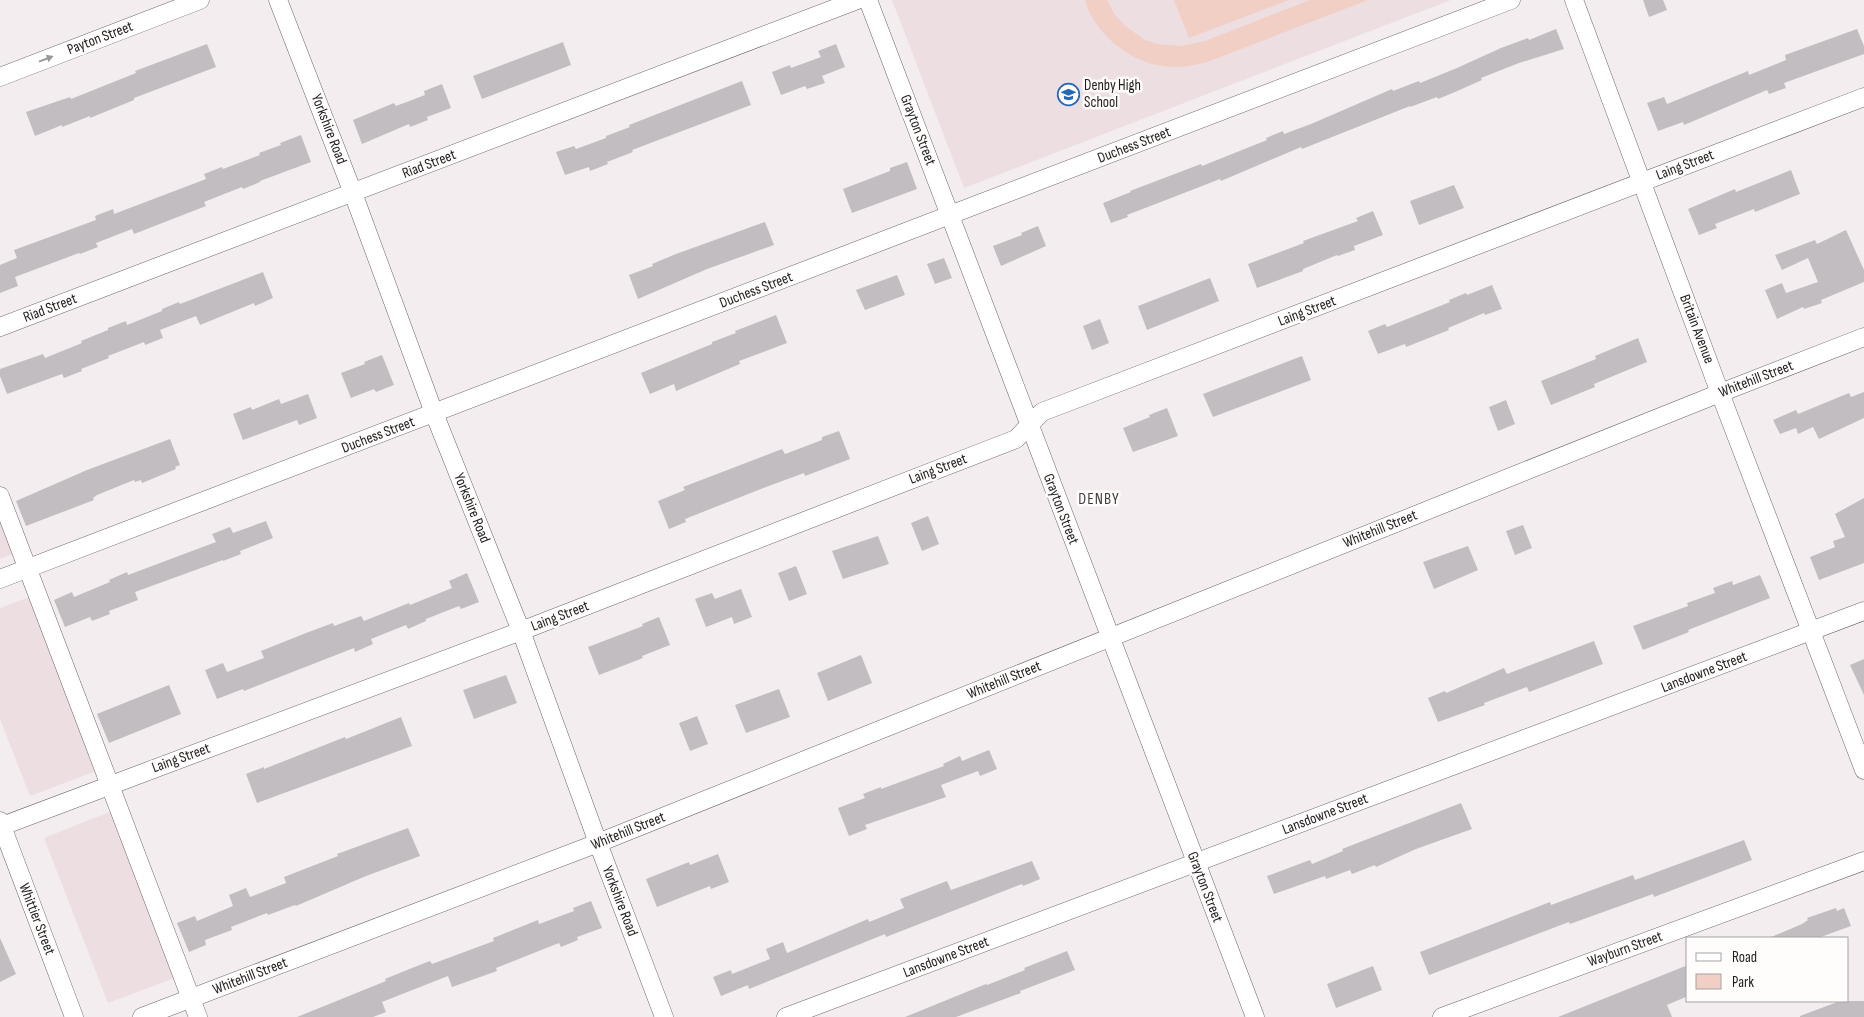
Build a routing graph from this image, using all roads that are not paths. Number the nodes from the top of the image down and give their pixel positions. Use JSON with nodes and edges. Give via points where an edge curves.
{"nodes":[{"id":1,"x":200,"y":0,"type":"edge"},
{"id":2,"x":278,"y":0,"type":"edge"},
{"id":3,"x":857,"y":0,"type":"edge"},
{"id":4,"x":868,"y":0,"type":"edge"},
{"id":5,"x":1511,"y":0,"type":"edge"},
{"id":6,"x":1574,"y":0,"type":"edge"},
{"id":7,"x":0,"y":76,"type":"edge"},
{"id":8,"x":1864,"y":96,"type":"edge"},
{"id":9,"x":1641,"y":182,"type":"junction"},
{"id":10,"x":353,"y":193,"type":"junction"},
{"id":11,"x":950,"y":215,"type":"junction"},
{"id":12,"x":0,"y":327,"type":"edge"},
{"id":13,"x":1864,"y":337,"type":"edge"},
{"id":14,"x":1720,"y":392,"type":"junction"},
{"id":15,"x":434,"y":413,"type":"junction"},
{"id":16,"x":1030,"y":425,"type":"junction"},
{"id":17,"x":0,"y":496,"type":"edge"},
{"id":18,"x":28,"y":568,"type":"junction"},
{"id":19,"x":0,"y":579,"type":"edge"},
{"id":20,"x":1864,"y":612,"type":"edge"},
{"id":21,"x":522,"y":631,"type":"junction"},
{"id":22,"x":1811,"y":631,"type":"junction"},
{"id":23,"x":1110,"y":638,"type":"junction"},
{"id":24,"x":1864,"y":770,"type":"edge"},
{"id":25,"x":110,"y":784,"type":"junction"},
{"id":26,"x":1,"y":824,"type":"edge"},
{"id":27,"x":598,"y":843,"type":"junction"},
{"id":28,"x":1864,"y":861,"type":"edge"},
{"id":29,"x":1196,"y":863,"type":"junction"},
{"id":30,"x":191,"y":998,"type":"junction"},
{"id":31,"x":74,"y":1017,"type":"edge"},
{"id":32,"x":142,"y":1017,"type":"edge"},
{"id":33,"x":198,"y":1017,"type":"edge"},
{"id":34,"x":664,"y":1017,"type":"edge"},
{"id":35,"x":786,"y":1017,"type":"edge"},
{"id":36,"x":1255,"y":1017,"type":"edge"},
{"id":37,"x":1442,"y":1017,"type":"edge"}],
"edges":[{"from":7,"to":1,"type":"street","name":"Payton Street","one_way":true},
{"from":2,"to":10,"type":"street","name":"Yorkshire Road"},
{"from":3,"to":10,"type":"street","name":"Riad Street"},
{"from":4,"to":11,"type":"street","name":"Grayton Street"},
{"from":5,"to":11,"type":"street","name":"Duchess Street"},
{"from":6,"to":9,"type":"street","name":"Britain Avenue"},
{"from":8,"to":9,"type":"street","name":"Laing Street"},
{"from":9,"to":14,"type":"street","name":"Britain Avenue"},
{"from":9,"to":16,"type":"street","name":"Laing Street","via":[[1042,412]]},
{"from":10,"to":12,"type":"street","name":"Riad Street"},
{"from":10,"to":15,"type":"street","name":"Yorkshire Road"},
{"from":11,"to":15,"type":"street","name":"Duchess Street"},
{"from":11,"to":16,"type":"street","name":"Grayton Street"},
{"from":13,"to":14,"type":"street","name":"Whitehill Street"},
{"from":14,"to":22,"type":"street","name":"Britain Avenue"},
{"from":14,"to":23,"type":"street","name":"Whitehill Street"},
{"from":15,"to":18,"type":"street","name":"Duchess Street"},
{"from":15,"to":21,"type":"street","name":"Yorkshire Road"},
{"from":16,"to":21,"type":"street","name":"Laing Street","via":[[1016,439]]},
{"from":16,"to":23,"type":"street","name":"Grayton Street"},
{"from":17,"to":18,"type":"street"},
{"from":18,"to":19,"type":"street","name":"Duchess Street"},
{"from":18,"to":25,"type":"street"},
{"from":20,"to":22,"type":"street","name":"Lansdowne Street"},
{"from":21,"to":25,"type":"street","name":"Laing Street"},
{"from":21,"to":27,"type":"street","name":"Yorkshire Road"},
{"from":22,"to":24,"type":"street","name":"Britain Avenue"},
{"from":22,"to":29,"type":"street","name":"Lansdowne Street"},
{"from":23,"to":27,"type":"street","name":"Whitehill Street"},
{"from":23,"to":29,"type":"street","name":"Grayton Street"},
{"from":25,"to":26,"type":"street","name":"Laing Street"},
{"from":25,"to":30,"type":"street"},
{"from":26,"to":31,"type":"street","name":"Whittier Street"},
{"from":27,"to":30,"type":"street","name":"Whitehill Street"},
{"from":27,"to":34,"type":"street","name":"Yorkshire Road"},
{"from":28,"to":37,"type":"street","name":"Wayburn Street"},
{"from":29,"to":35,"type":"street","name":"Lansdowne Street"},
{"from":29,"to":36,"type":"street","name":"Grayton Street"},
{"from":30,"to":32,"type":"street","name":"Whitehill Street"},
{"from":30,"to":33,"type":"street"}]}
